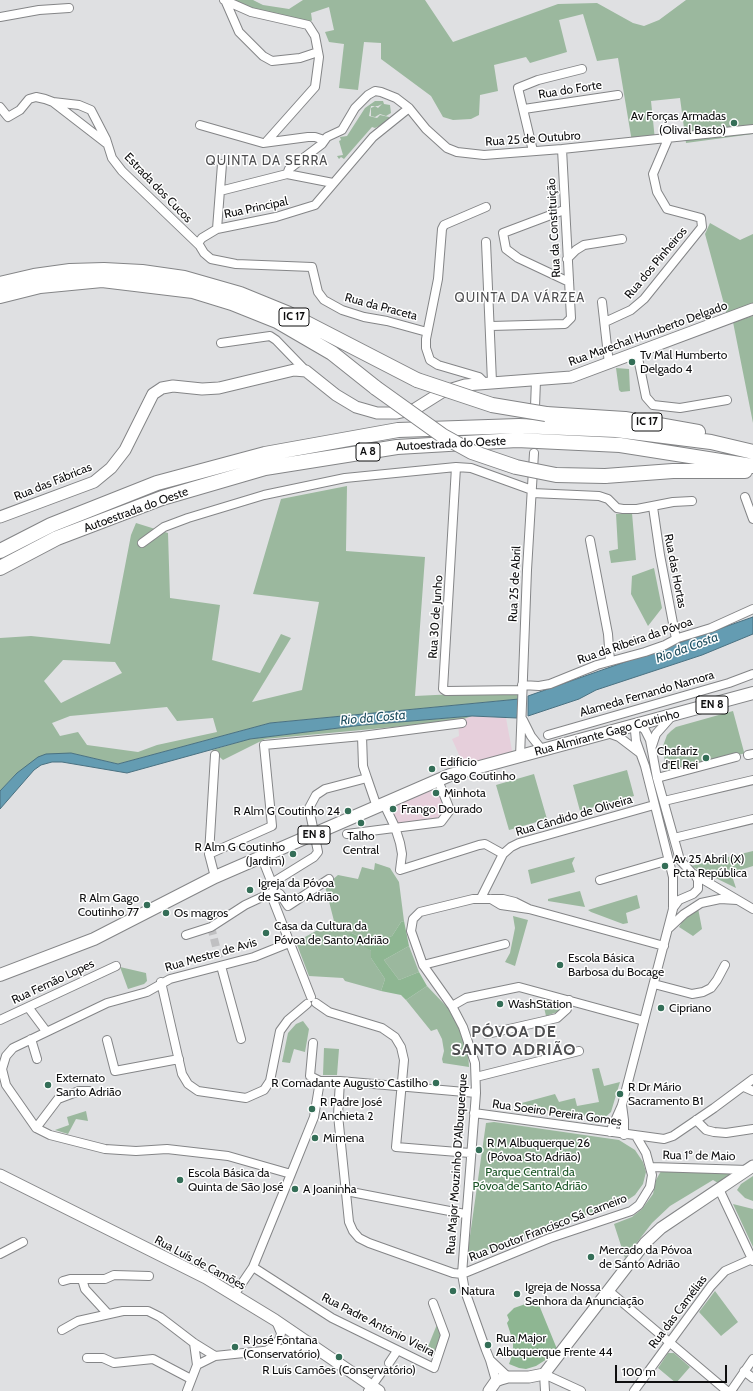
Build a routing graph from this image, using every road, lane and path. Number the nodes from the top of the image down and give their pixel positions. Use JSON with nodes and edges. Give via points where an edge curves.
{"nodes":[{"id":1,"x":225,"y":0,"type":"edge"},
{"id":2,"x":69,"y":8,"type":"dead end"},
{"id":3,"x":0,"y":17,"type":"edge"},
{"id":4,"x":318,"y":52,"type":"junction"},
{"id":5,"x":582,"y":68,"type":"dead end"},
{"id":6,"x":618,"y":95,"type":"dead end"},
{"id":7,"x":53,"y":102,"type":"junction"},
{"id":8,"x":0,"y":107,"type":"edge"},
{"id":9,"x":409,"y":108,"type":"junction"},
{"id":10,"x":524,"y":109,"type":"junction"},
{"id":11,"x":200,"y":125,"type":"dead end"},
{"id":12,"x":753,"y":129,"type":"edge"},
{"id":13,"x":668,"y":139,"type":"junction"},
{"id":14,"x":324,"y":140,"type":"junction"},
{"id":15,"x":267,"y":141,"type":"junction"},
{"id":16,"x":107,"y":144,"type":"junction"},
{"id":17,"x":562,"y":149,"type":"junction"},
{"id":18,"x":533,"y":151,"type":"junction"},
{"id":19,"x":222,"y":164,"type":"dead end"},
{"id":20,"x":287,"y":174,"type":"junction"},
{"id":21,"x":334,"y":183,"type":"junction"},
{"id":22,"x":220,"y":191,"type":"junction"},
{"id":23,"x":486,"y":207,"type":"dead end"},
{"id":24,"x":564,"y":210,"type":"junction"},
{"id":25,"x":217,"y":229,"type":"junction"},
{"id":26,"x":622,"y":240,"type":"dead end"},
{"id":27,"x":486,"y":242,"type":"dead end"},
{"id":28,"x":199,"y":245,"type":"junction"},
{"id":29,"x":567,"y":259,"type":"junction"},
{"id":30,"x":569,"y":282,"type":"junction"},
{"id":31,"x":0,"y":284,"type":"edge"},
{"id":32,"x":0,"y":296,"type":"edge"},
{"id":33,"x":602,"y":302,"type":"dead end"},
{"id":34,"x":753,"y":309,"type":"edge"},
{"id":35,"x":605,"y":322,"type":"junction"},
{"id":36,"x":491,"y":326,"type":"junction"},
{"id":37,"x":428,"y":332,"type":"junction"},
{"id":38,"x":222,"y":343,"type":"dead end"},
{"id":39,"x":637,"y":353,"type":"junction"},
{"id":40,"x":609,"y":364,"type":"junction"},
{"id":41,"x":306,"y":371,"type":"junction"},
{"id":42,"x":536,"y":380,"type":"junction"},
{"id":43,"x":488,"y":382,"type":"junction"},
{"id":44,"x":727,"y":400,"type":"dead end"},
{"id":45,"x":540,"y":410,"type":"junction"},
{"id":46,"x":753,"y":443,"type":"edge"},
{"id":47,"x":753,"y":452,"type":"edge"},
{"id":48,"x":534,"y":453,"type":"dead end"},
{"id":49,"x":753,"y":466,"type":"edge"},
{"id":50,"x":456,"y":467,"type":"junction"},
{"id":51,"x":753,"y":471,"type":"edge"},
{"id":52,"x":532,"y":492,"type":"junction"},
{"id":53,"x":745,"y":496,"type":"dead end"},
{"id":54,"x":692,"y":501,"type":"dead end"},
{"id":55,"x":653,"y":507,"type":"junction"},
{"id":56,"x":0,"y":517,"type":"edge"},
{"id":57,"x":753,"y":518,"type":"edge"},
{"id":58,"x":590,"y":540,"type":"dead end"},
{"id":59,"x":142,"y":543,"type":"dead end"},
{"id":60,"x":0,"y":551,"type":"edge"},
{"id":61,"x":0,"y":568,"type":"edge"},
{"id":62,"x":753,"y":609,"type":"edge"},
{"id":63,"x":676,"y":639,"type":"junction"},
{"id":64,"x":610,"y":661,"type":"junction"},
{"id":65,"x":753,"y":674,"type":"edge"},
{"id":66,"x":522,"y":689,"type":"junction"},
{"id":67,"x":753,"y":693,"type":"edge"},
{"id":68,"x":688,"y":695,"type":"junction"},
{"id":69,"x":692,"y":711,"type":"junction"},
{"id":70,"x":671,"y":717,"type":"junction"},
{"id":71,"x":522,"y":718,"type":"junction"},
{"id":72,"x":462,"y":723,"type":"dead end"},
{"id":73,"x":639,"y":725,"type":"junction"},
{"id":74,"x":608,"y":733,"type":"junction"},
{"id":75,"x":548,"y":735,"type":"dead end"},
{"id":76,"x":362,"y":736,"type":"junction"},
{"id":77,"x":543,"y":751,"type":"junction"},
{"id":78,"x":652,"y":751,"type":"junction"},
{"id":79,"x":640,"y":754,"type":"junction"},
{"id":80,"x":215,"y":755,"type":"dead end"},
{"id":81,"x":520,"y":757,"type":"junction"},
{"id":82,"x":736,"y":757,"type":"dead end"},
{"id":83,"x":366,"y":778,"type":"junction"},
{"id":84,"x":657,"y":778,"type":"junction"},
{"id":85,"x":438,"y":780,"type":"junction"},
{"id":86,"x":753,"y":780,"type":"edge"},
{"id":87,"x":664,"y":801,"type":"junction"},
{"id":88,"x":654,"y":805,"type":"junction"},
{"id":89,"x":380,"y":806,"type":"junction"},
{"id":90,"x":753,"y":818,"type":"edge"},
{"id":91,"x":395,"y":827,"type":"junction"},
{"id":92,"x":347,"y":834,"type":"dead end"},
{"id":93,"x":314,"y":835,"type":"junction"},
{"id":94,"x":674,"y":838,"type":"junction"},
{"id":95,"x":209,"y":854,"type":"junction"},
{"id":96,"x":503,"y":854,"type":"junction"},
{"id":97,"x":262,"y":858,"type":"junction"},
{"id":98,"x":669,"y":860,"type":"junction"},
{"id":99,"x":694,"y":874,"type":"junction"},
{"id":100,"x":215,"y":877,"type":"junction"},
{"id":101,"x":329,"y":879,"type":"dead end"},
{"id":102,"x":600,"y":880,"type":"dead end"},
{"id":103,"x":674,"y":880,"type":"junction"},
{"id":104,"x":712,"y":885,"type":"junction"},
{"id":105,"x":273,"y":887,"type":"junction"},
{"id":106,"x":698,"y":889,"type":"junction"},
{"id":107,"x":689,"y":896,"type":"junction"},
{"id":108,"x":481,"y":898,"type":"junction"},
{"id":109,"x":739,"y":900,"type":"junction"},
{"id":110,"x":751,"y":906,"type":"edge"},
{"id":111,"x":673,"y":909,"type":"junction"},
{"id":112,"x":669,"y":928,"type":"junction"},
{"id":113,"x":186,"y":935,"type":"dead end"},
{"id":114,"x":289,"y":942,"type":"junction"},
{"id":115,"x":505,"y":944,"type":"dead end"},
{"id":116,"x":664,"y":946,"type":"junction"},
{"id":117,"x":725,"y":964,"type":"dead end"},
{"id":118,"x":423,"y":965,"type":"junction"},
{"id":119,"x":116,"y":966,"type":"dead end"},
{"id":120,"x":221,"y":966,"type":"junction"},
{"id":121,"x":0,"y":975,"type":"edge"},
{"id":122,"x":161,"y":982,"type":"junction"},
{"id":123,"x":654,"y":984,"type":"junction"},
{"id":124,"x":569,"y":1000,"type":"junction"},
{"id":125,"x":312,"y":1001,"type":"junction"},
{"id":126,"x":452,"y":1006,"type":"junction"},
{"id":127,"x":28,"y":1007,"type":"junction"},
{"id":128,"x":0,"y":1020,"type":"edge"},
{"id":129,"x":644,"y":1021,"type":"junction"},
{"id":130,"x":46,"y":1032,"type":"junction"},
{"id":131,"x":487,"y":1034,"type":"dead end"},
{"id":132,"x":31,"y":1039,"type":"junction"},
{"id":133,"x":241,"y":1039,"type":"dead end"},
{"id":134,"x":107,"y":1040,"type":"dead end"},
{"id":135,"x":313,"y":1043,"type":"dead end"},
{"id":136,"x":579,"y":1051,"type":"dead end"},
{"id":137,"x":37,"y":1059,"type":"dead end"},
{"id":138,"x":179,"y":1059,"type":"junction"},
{"id":139,"x":476,"y":1077,"type":"junction"},
{"id":140,"x":753,"y":1079,"type":"edge"},
{"id":141,"x":320,"y":1081,"type":"junction"},
{"id":142,"x":340,"y":1081,"type":"junction"},
{"id":143,"x":744,"y":1086,"type":"junction"},
{"id":144,"x":402,"y":1087,"type":"junction"},
{"id":145,"x":89,"y":1091,"type":"dead end"},
{"id":146,"x":753,"y":1091,"type":"edge"},
{"id":147,"x":476,"y":1093,"type":"junction"},
{"id":148,"x":622,"y":1105,"type":"junction"},
{"id":149,"x":474,"y":1113,"type":"junction"},
{"id":150,"x":696,"y":1120,"type":"junction"},
{"id":151,"x":36,"y":1128,"type":"junction"},
{"id":152,"x":753,"y":1129,"type":"edge"},
{"id":153,"x":610,"y":1132,"type":"junction"},
{"id":154,"x":624,"y":1135,"type":"junction"},
{"id":155,"x":636,"y":1136,"type":"junction"},
{"id":156,"x":470,"y":1153,"type":"junction"},
{"id":157,"x":650,"y":1167,"type":"junction"},
{"id":158,"x":750,"y":1168,"type":"edge"},
{"id":159,"x":291,"y":1174,"type":"junction"},
{"id":160,"x":0,"y":1175,"type":"edge"},
{"id":161,"x":719,"y":1189,"type":"junction"},
{"id":162,"x":346,"y":1190,"type":"junction"},
{"id":163,"x":465,"y":1214,"type":"junction"},
{"id":164,"x":23,"y":1242,"type":"dead end"},
{"id":165,"x":0,"y":1254,"type":"edge"},
{"id":166,"x":753,"y":1260,"type":"edge"},
{"id":167,"x":253,"y":1267,"type":"junction"},
{"id":168,"x":462,"y":1274,"type":"junction"},
{"id":169,"x":149,"y":1276,"type":"dead end"},
{"id":170,"x":82,"y":1279,"type":"junction"},
{"id":171,"x":63,"y":1281,"type":"dead end"},
{"id":172,"x":609,"y":1291,"type":"junction"},
{"id":173,"x":234,"y":1295,"type":"junction"},
{"id":174,"x":433,"y":1303,"type":"dead end"},
{"id":175,"x":108,"y":1314,"type":"junction"},
{"id":176,"x":275,"y":1320,"type":"junction"},
{"id":177,"x":62,"y":1330,"type":"dead end"},
{"id":178,"x":194,"y":1343,"type":"junction"},
{"id":179,"x":669,"y":1343,"type":"junction"},
{"id":180,"x":311,"y":1346,"type":"junction"},
{"id":181,"x":268,"y":1350,"type":"junction"},
{"id":182,"x":397,"y":1351,"type":"junction"},
{"id":183,"x":215,"y":1356,"type":"junction"},
{"id":184,"x":87,"y":1358,"type":"dead end"},
{"id":185,"x":753,"y":1359,"type":"edge"},
{"id":186,"x":490,"y":1360,"type":"junction"},
{"id":187,"x":389,"y":1363,"type":"dead end"},
{"id":188,"x":198,"y":1365,"type":"junction"},
{"id":189,"x":744,"y":1371,"type":"junction"},
{"id":190,"x":381,"y":1373,"type":"dead end"},
{"id":191,"x":544,"y":1374,"type":"junction"},
{"id":192,"x":508,"y":1376,"type":"junction"},
{"id":193,"x":753,"y":1378,"type":"edge"},
{"id":194,"x":191,"y":1379,"type":"junction"},
{"id":195,"x":496,"y":1381,"type":"junction"},
{"id":196,"x":373,"y":1389,"type":"edge"},
{"id":197,"x":187,"y":1391,"type":"edge"},
{"id":198,"x":489,"y":1391,"type":"edge"},
{"id":199,"x":545,"y":1391,"type":"edge"},
{"id":200,"x":581,"y":1391,"type":"edge"},
{"id":201,"x":634,"y":1391,"type":"edge"},
{"id":202,"x":727,"y":1391,"type":"edge"},
{"id":203,"x":731,"y":1391,"type":"edge"}],
"edges":[{"from":1,"to":4,"type":"street","via":[[251,12],[308,25],[315,36]]},
{"from":1,"to":4,"type":"street","via":[[239,32],[263,56],[272,61],[300,58]]},
{"from":2,"to":3,"type":"street"},
{"from":4,"to":15,"type":"street","via":[[315,87]]},
{"from":5,"to":10,"type":"street","via":[[518,88]]},
{"from":6,"to":10,"type":"street","name":"Rua do Forte"},
{"from":7,"to":8,"type":"street","name":"Estrada dos Cucos","via":[[36,97],[29,99],[20,110],[8,117]]},
{"from":7,"to":16,"type":"street","name":"Estrada dos Cucos"},
{"from":7,"to":16,"type":"street","name":"Estrada dos Cucos","via":[[79,105],[91,110]]},
{"from":9,"to":14,"type":"street","name":"Rua 25 de Outubro","via":[[396,98],[381,92],[371,93],[355,108],[342,130]]},
{"from":9,"to":18,"type":"street","name":"Rua 25 de Outubro","via":[[426,129],[447,148],[456,152],[490,156]]},
{"from":9,"to":21,"type":"street","name":"Rua Principal","via":[[373,136]]},
{"from":10,"to":18,"type":"street"},
{"from":11,"to":15,"type":"street","via":[[263,143]]},
{"from":12,"to":13,"type":"street","name":"Rua 25 de Outubro"},
{"from":13,"to":17,"type":"street","name":"Rua 25 de Outubro"},
{"from":13,"to":35,"type":"street","name":"Rua dos Pinheiros","via":[[653,174],[657,192],[667,209],[701,218],[702,227],[644,299],[632,310]]},
{"from":14,"to":15,"type":"street","via":[[315,137]]},
{"from":14,"to":20,"type":"street","name":"Rua 25 de Outubro","via":[[289,169]]},
{"from":16,"to":28,"type":"street","name":"Estrada dos Cucos","via":[[112,158],[122,171]]},
{"from":17,"to":18,"type":"street","name":"Rua 25 de Outubro"},
{"from":17,"to":24,"type":"street","name":"Rua da Constituição"},
{"from":19,"to":22,"type":"street"},
{"from":20,"to":21,"type":"street"},
{"from":20,"to":22,"type":"street"},
{"from":21,"to":25,"type":"street","name":"Rua Principal","via":[[315,205],[276,217]]},
{"from":22,"to":25,"type":"street"},
{"from":23,"to":37,"type":"street","via":[[444,225],[442,229],[438,279]]},
{"from":24,"to":29,"type":"street","name":"Rua da Constituição"},
{"from":24,"to":30,"type":"street","via":[[502,233],[506,249],[518,258]]},
{"from":25,"to":28,"type":"street","name":"Rua Principal","via":[[202,238]]},
{"from":26,"to":29,"type":"street","via":[[584,245]]},
{"from":27,"to":36,"type":"street"},
{"from":28,"to":37,"type":"street","name":"Rua da Praceta","via":[[211,259],[236,264],[312,267],[318,292],[324,300],[342,310],[364,317]]},
{"from":29,"to":30,"type":"street","name":"Rua da Constituição"},
{"from":30,"to":36,"type":"street","name":"Rua da Constituição","via":[[571,318],[565,324]]},
{"from":31,"to":45,"type":"highway","number":"IC 17","bridge":true,"via":[[48,274],[104,270],[184,278],[240,294],[289,314],[417,380],[492,405]]},
{"from":32,"to":51,"type":"highway","number":"IC 17","bridge":true,"via":[[40,286],[102,280],[193,291],[232,303],[277,321],[332,353],[443,436],[472,452],[516,467],[556,475],[606,476],[673,471]]},
{"from":33,"to":35,"type":"street"},
{"from":34,"to":39,"type":"street","name":"Rua Marechal Humberto Delgado"},
{"from":35,"to":40,"type":"street"},
{"from":36,"to":43,"type":"street"},
{"from":37,"to":43,"type":"street","via":[[426,348],[430,360]]},
{"from":38,"to":41,"type":"street","via":[[270,336]]},
{"from":39,"to":40,"type":"street","name":"Rua Marechal Humberto Delgado"},
{"from":39,"to":44,"type":"street","via":[[646,397],[652,405],[680,408]]},
{"from":40,"to":42,"type":"street","name":"Rua Marechal Humberto Delgado","via":[[571,377]]},
{"from":41,"to":43,"type":"street","name":"Rua Marechal Humberto Delgado","via":[[349,403],[377,413],[397,413],[415,409],[442,392]]},
{"from":41,"to":56,"type":"street","name":"Rua das Fábricas","via":[[294,370],[219,388],[162,388],[153,394],[125,450],[111,468],[94,482]]},
{"from":42,"to":43,"type":"street","name":"Rua Marechal Humberto Delgado"},
{"from":42,"to":45,"type":"street"},
{"from":45,"to":46,"type":"highway","number":"IC 17","via":[[664,425]]},
{"from":47,"to":60,"type":"highway","name":"Autoestrada do Oeste","number":"A 8","via":[[710,442],[616,430],[519,426],[398,430],[265,454],[157,484],[51,525]]},
{"from":48,"to":52,"type":"street","name":"Rua 25 de Abril"},
{"from":49,"to":61,"type":"highway","name":"Autoestrada do Oeste","number":"A 8","via":[[620,445],[517,440],[397,447],[265,468],[162,498],[57,538]]},
{"from":50,"to":52,"type":"street","via":[[471,468]]},
{"from":50,"to":59,"type":"street","via":[[345,478],[264,495],[164,527]]},
{"from":50,"to":66,"type":"street","name":"Rua 30 de Junho","via":[[443,689]]},
{"from":52,"to":55,"type":"street","via":[[599,496],[608,499],[617,508]]},
{"from":52,"to":66,"type":"street","name":"Rua 25 de Abril"},
{"from":53,"to":57,"type":"street"},
{"from":54,"to":55,"type":"street"},
{"from":55,"to":63,"type":"street","name":"Rua das Hortas"},
{"from":58,"to":64,"type":"street","via":[[608,634]]},
{"from":62,"to":63,"type":"street","name":"Rua da Ribeira da Póvoa","via":[[710,628]]},
{"from":63,"to":64,"type":"street","name":"Rua da Ribeira da Póvoa","via":[[665,645]]},
{"from":64,"to":66,"type":"street","name":"Rua da Ribeira da Póvoa","via":[[550,684]]},
{"from":65,"to":68,"type":"street","name":"Alameda Fernando Namora"},
{"from":66,"to":71,"type":"street","name":"Rua 25 de Abril"},
{"from":67,"to":69,"type":"main road","name":"Rua Almirante Gago Coutinho","number":"EN 8"},
{"from":68,"to":69,"type":"street"},
{"from":68,"to":75,"type":"street","name":"Alameda Fernando Namora"},
{"from":69,"to":70,"type":"main road","name":"Rua Almirante Gago Coutinho","number":"EN 8"},
{"from":70,"to":73,"type":"main road","name":"Rua Almirante Gago Coutinho","number":"EN 8"},
{"from":70,"to":78,"type":"street","via":[[656,734]]},
{"from":71,"to":77,"type":"street","name":"Rua 25 de Abril","via":[[531,736]]},
{"from":71,"to":81,"type":"street","name":"Rua 25 de Abril"},
{"from":72,"to":76,"type":"street"},
{"from":73,"to":74,"type":"main road","name":"Rua Almirante Gago Coutinho","number":"EN 8"},
{"from":73,"to":78,"type":"street","via":[[649,736]]},
{"from":73,"to":79,"type":"street","via":[[635,736]]},
{"from":74,"to":77,"type":"main road","name":"Rua Almirante Gago Coutinho","number":"EN 8"},
{"from":74,"to":79,"type":"street","via":[[619,737]]},
{"from":76,"to":83,"type":"street"},
{"from":76,"to":95,"type":"street","via":[[264,745],[272,826]]},
{"from":77,"to":81,"type":"main road","name":"Rua Almirante Gago Coutinho","number":"EN 8"},
{"from":78,"to":79,"type":"street"},
{"from":78,"to":84,"type":"street"},
{"from":79,"to":88,"type":"street"},
{"from":80,"to":95,"type":"street"},
{"from":81,"to":85,"type":"main road","name":"Rua Almirante Gago Coutinho","number":"EN 8"},
{"from":82,"to":84,"type":"street"},
{"from":83,"to":89,"type":"street"},
{"from":83,"to":93,"type":"street","via":[[325,789],[316,795],[309,808]]},
{"from":84,"to":87,"type":"street"},
{"from":85,"to":89,"type":"main road","name":"Rua Almirante Gago Coutinho","number":"EN 8"},
{"from":85,"to":91,"type":"street","via":[[450,810],[441,822]]},
{"from":86,"to":87,"type":"street"},
{"from":87,"to":94,"type":"street"},
{"from":88,"to":96,"type":"street","name":"Rua Cândido de Oliveira","via":[[519,843]]},
{"from":88,"to":98,"type":"street"},
{"from":89,"to":91,"type":"street"},
{"from":89,"to":93,"type":"main road","name":"Rua Almirante Gago Coutinho","number":"EN 8"},
{"from":90,"to":94,"type":"street"},
{"from":91,"to":92,"type":"street"},
{"from":91,"to":96,"type":"street","via":[[402,854],[400,870],[478,845],[485,844]]},
{"from":93,"to":97,"type":"main road","name":"Rua Almirante Gago Coutinho","number":"EN 8"},
{"from":93,"to":105,"type":"street","via":[[318,852]]},
{"from":94,"to":99,"type":"street","via":[[680,860]]},
{"from":95,"to":100,"type":"street"},
{"from":96,"to":108,"type":"street","name":"Rua Cândido de Oliveira"},
{"from":97,"to":100,"type":"main road","name":"Rua Almirante Gago Coutinho","number":"EN 8"},
{"from":97,"to":105,"type":"street"},
{"from":98,"to":102,"type":"street"},
{"from":98,"to":103,"type":"street"},
{"from":99,"to":103,"type":"street","via":[[682,872]]},
{"from":99,"to":104,"type":"street"},
{"from":99,"to":106,"type":"street","via":[[698,880]]},
{"from":100,"to":121,"type":"main road","name":"Rua Almirante Gago Coutinho","number":"EN 8","via":[[94,939]]},
{"from":101,"to":105,"type":"street","via":[[288,906]]},
{"from":103,"to":107,"type":"street","via":[[681,894]]},
{"from":103,"to":111,"type":"street"},
{"from":104,"to":106,"type":"street"},
{"from":104,"to":109,"type":"street"},
{"from":105,"to":113,"type":"street","via":[[211,927]]},
{"from":105,"to":114,"type":"street","via":[[273,900]]},
{"from":106,"to":107,"type":"street"},
{"from":107,"to":111,"type":"street","via":[[679,900]]},
{"from":108,"to":116,"type":"street","via":[[515,902],[529,909]]},
{"from":108,"to":118,"type":"street","name":"Rua Major Mouzinho D'Albuquerque","via":[[420,912],[413,918],[410,931]]},
{"from":109,"to":110,"type":"street"},
{"from":109,"to":112,"type":"street","via":[[720,899],[701,903]]},
{"from":111,"to":112,"type":"street"},
{"from":112,"to":116,"type":"street"},
{"from":114,"to":120,"type":"street","name":"Rua Mestre de Avis","via":[[254,957]]},
{"from":114,"to":125,"type":"street"},
{"from":115,"to":118,"type":"street"},
{"from":116,"to":123,"type":"street"},
{"from":117,"to":123,"type":"street","via":[[711,988],[703,992],[692,994]]},
{"from":118,"to":126,"type":"street","name":"Rua Major Mouzinho D'Albuquerque"},
{"from":119,"to":127,"type":"street","name":"Rua Fernão Lopes"},
{"from":120,"to":122,"type":"street","name":"Rua Mestre de Avis"},
{"from":120,"to":133,"type":"street"},
{"from":122,"to":130,"type":"street","name":"Rua Mestre de Avis","via":[[147,992],[107,1003]]},
{"from":122,"to":138,"type":"street"},
{"from":123,"to":129,"type":"street"},
{"from":124,"to":126,"type":"street","via":[[514,987],[466,998]]},
{"from":124,"to":129,"type":"street"},
{"from":124,"to":131,"type":"street","via":[[567,1008],[557,1018]]},
{"from":125,"to":138,"type":"street","via":[[288,1020],[280,1031],[270,1081],[264,1090],[256,1095],[246,1098],[198,1090],[188,1084],[182,1074]]},
{"from":125,"to":144,"type":"street","via":[[329,1012],[382,1028],[395,1037],[404,1060]]},
{"from":126,"to":139,"type":"street","name":"Rua Major Mouzinho D'Albuquerque","via":[[475,1063]]},
{"from":127,"to":128,"type":"street","name":"Rua Fernão Lopes"},
{"from":127,"to":130,"type":"street"},
{"from":129,"to":148,"type":"street"},
{"from":130,"to":132,"type":"street","name":"Rua Mestre de Avis"},
{"from":132,"to":137,"type":"street"},
{"from":132,"to":151,"type":"street","name":"Rua Mestre de Avis","via":[[12,1048],[6,1056],[2,1070],[6,1085]]},
{"from":134,"to":138,"type":"street","via":[[115,1071]]},
{"from":135,"to":141,"type":"street","via":[[310,1076]]},
{"from":136,"to":139,"type":"street"},
{"from":139,"to":147,"type":"street","name":"Rua Major Mouzinho D'Albuquerque"},
{"from":140,"to":143,"type":"street","name":"Rua Soeiro Pereira Gomes"},
{"from":141,"to":142,"type":"street"},
{"from":141,"to":159,"type":"street","via":[[314,1117]]},
{"from":142,"to":144,"type":"street"},
{"from":142,"to":162,"type":"street","via":[[338,1116]]},
{"from":143,"to":146,"type":"street"},
{"from":143,"to":150,"type":"street","name":"Rua Soeiro Pereira Gomes"},
{"from":144,"to":147,"type":"street"},
{"from":144,"to":156,"type":"street","via":[[396,1147]]},
{"from":145,"to":151,"type":"street","via":[[79,1091],[58,1099]]},
{"from":147,"to":149,"type":"street","name":"Rua Major Mouzinho D'Albuquerque"},
{"from":148,"to":153,"type":"street"},
{"from":148,"to":154,"type":"street"},
{"from":149,"to":153,"type":"street","name":"Rua Soeiro Pereira Gomes"},
{"from":149,"to":156,"type":"street","name":"Rua Major Mouzinho D'Albuquerque"},
{"from":150,"to":152,"type":"street","via":[[706,1130],[714,1132]]},
{"from":150,"to":155,"type":"street","name":"Rua Soeiro Pereira Gomes","via":[[673,1136],[664,1139]]},
{"from":151,"to":159,"type":"street","via":[[50,1135],[105,1149],[167,1149],[228,1156]]},
{"from":153,"to":154,"type":"street","name":"Rua Soeiro Pereira Gomes"},
{"from":154,"to":155,"type":"street","name":"Rua Soeiro Pereira Gomes"},
{"from":155,"to":157,"type":"street","name":"Rua Doutor Francisco Sá Carneiro","via":[[646,1153]]},
{"from":156,"to":163,"type":"street","name":"Rua Major Mouzinho D'Albuquerque"},
{"from":157,"to":158,"type":"street","name":"Rua 1º de Maio"},
{"from":157,"to":168,"type":"street","name":"Rua Doutor Francisco Sá Carneiro","via":[[650,1187],[631,1211],[550,1238]]},
{"from":158,"to":161,"type":"street"},
{"from":159,"to":167,"type":"street"},
{"from":160,"to":173,"type":"street","name":"Rua Luís de Camões","via":[[206,1278]]},
{"from":161,"to":166,"type":"street"},
{"from":161,"to":172,"type":"street","via":[[661,1228],[645,1243]]},
{"from":162,"to":163,"type":"street"},
{"from":162,"to":168,"type":"street","via":[[349,1222],[358,1238]]},
{"from":163,"to":168,"type":"street","name":"Rua Major Mouzinho D'Albuquerque"},
{"from":164,"to":165,"type":"street"},
{"from":166,"to":179,"type":"street","name":"Rua das Camélias","via":[[725,1271]]},
{"from":167,"to":173,"type":"street"},
{"from":167,"to":182,"type":"street","name":"Rua Padre António Vieira","via":[[332,1318]]},
{"from":168,"to":186,"type":"street","name":"Rua Major Mouzinho D'Albuquerque","via":[[465,1291]]},
{"from":169,"to":170,"type":"street","via":[[114,1275],[105,1279]]},
{"from":170,"to":171,"type":"street"},
{"from":170,"to":175,"type":"street","via":[[85,1289]]},
{"from":172,"to":179,"type":"street"},
{"from":172,"to":191,"type":"street"},
{"from":173,"to":176,"type":"street","name":"Rua Luís de Camões"},
{"from":174,"to":182,"type":"street","name":"Rua Padre António Vieira","via":[[445,1335],[434,1368]]},
{"from":175,"to":177,"type":"street","via":[[78,1321]]},
{"from":175,"to":178,"type":"street","via":[[148,1311]]},
{"from":176,"to":180,"type":"street","name":"Rua Luís de Camões"},
{"from":176,"to":181,"type":"street","via":[[280,1338],[274,1347]]},
{"from":178,"to":183,"type":"street"},
{"from":178,"to":188,"type":"street"},
{"from":179,"to":201,"type":"street","name":"Rua das Camélias"},
{"from":179,"to":202,"type":"street"},
{"from":180,"to":181,"type":"street"},
{"from":180,"to":196,"type":"street","name":"Rua Luís de Camões"},
{"from":181,"to":183,"type":"street"},
{"from":182,"to":187,"type":"street"},
{"from":183,"to":188,"type":"street"},
{"from":184,"to":194,"type":"street","via":[[103,1358],[114,1363],[152,1359]]},
{"from":185,"to":189,"type":"street"},
{"from":186,"to":192,"type":"street","name":"Rua Major Mouzinho D'Albuquerque"},
{"from":186,"to":195,"type":"street"},
{"from":188,"to":194,"type":"street"},
{"from":189,"to":193,"type":"street"},
{"from":189,"to":203,"type":"street"},
{"from":190,"to":196,"type":"street"},
{"from":191,"to":192,"type":"street","via":[[528,1377]]},
{"from":191,"to":199,"type":"street"},
{"from":191,"to":200,"type":"street"},
{"from":192,"to":195,"type":"street"},
{"from":194,"to":197,"type":"street"},
{"from":195,"to":198,"type":"street"}]}
